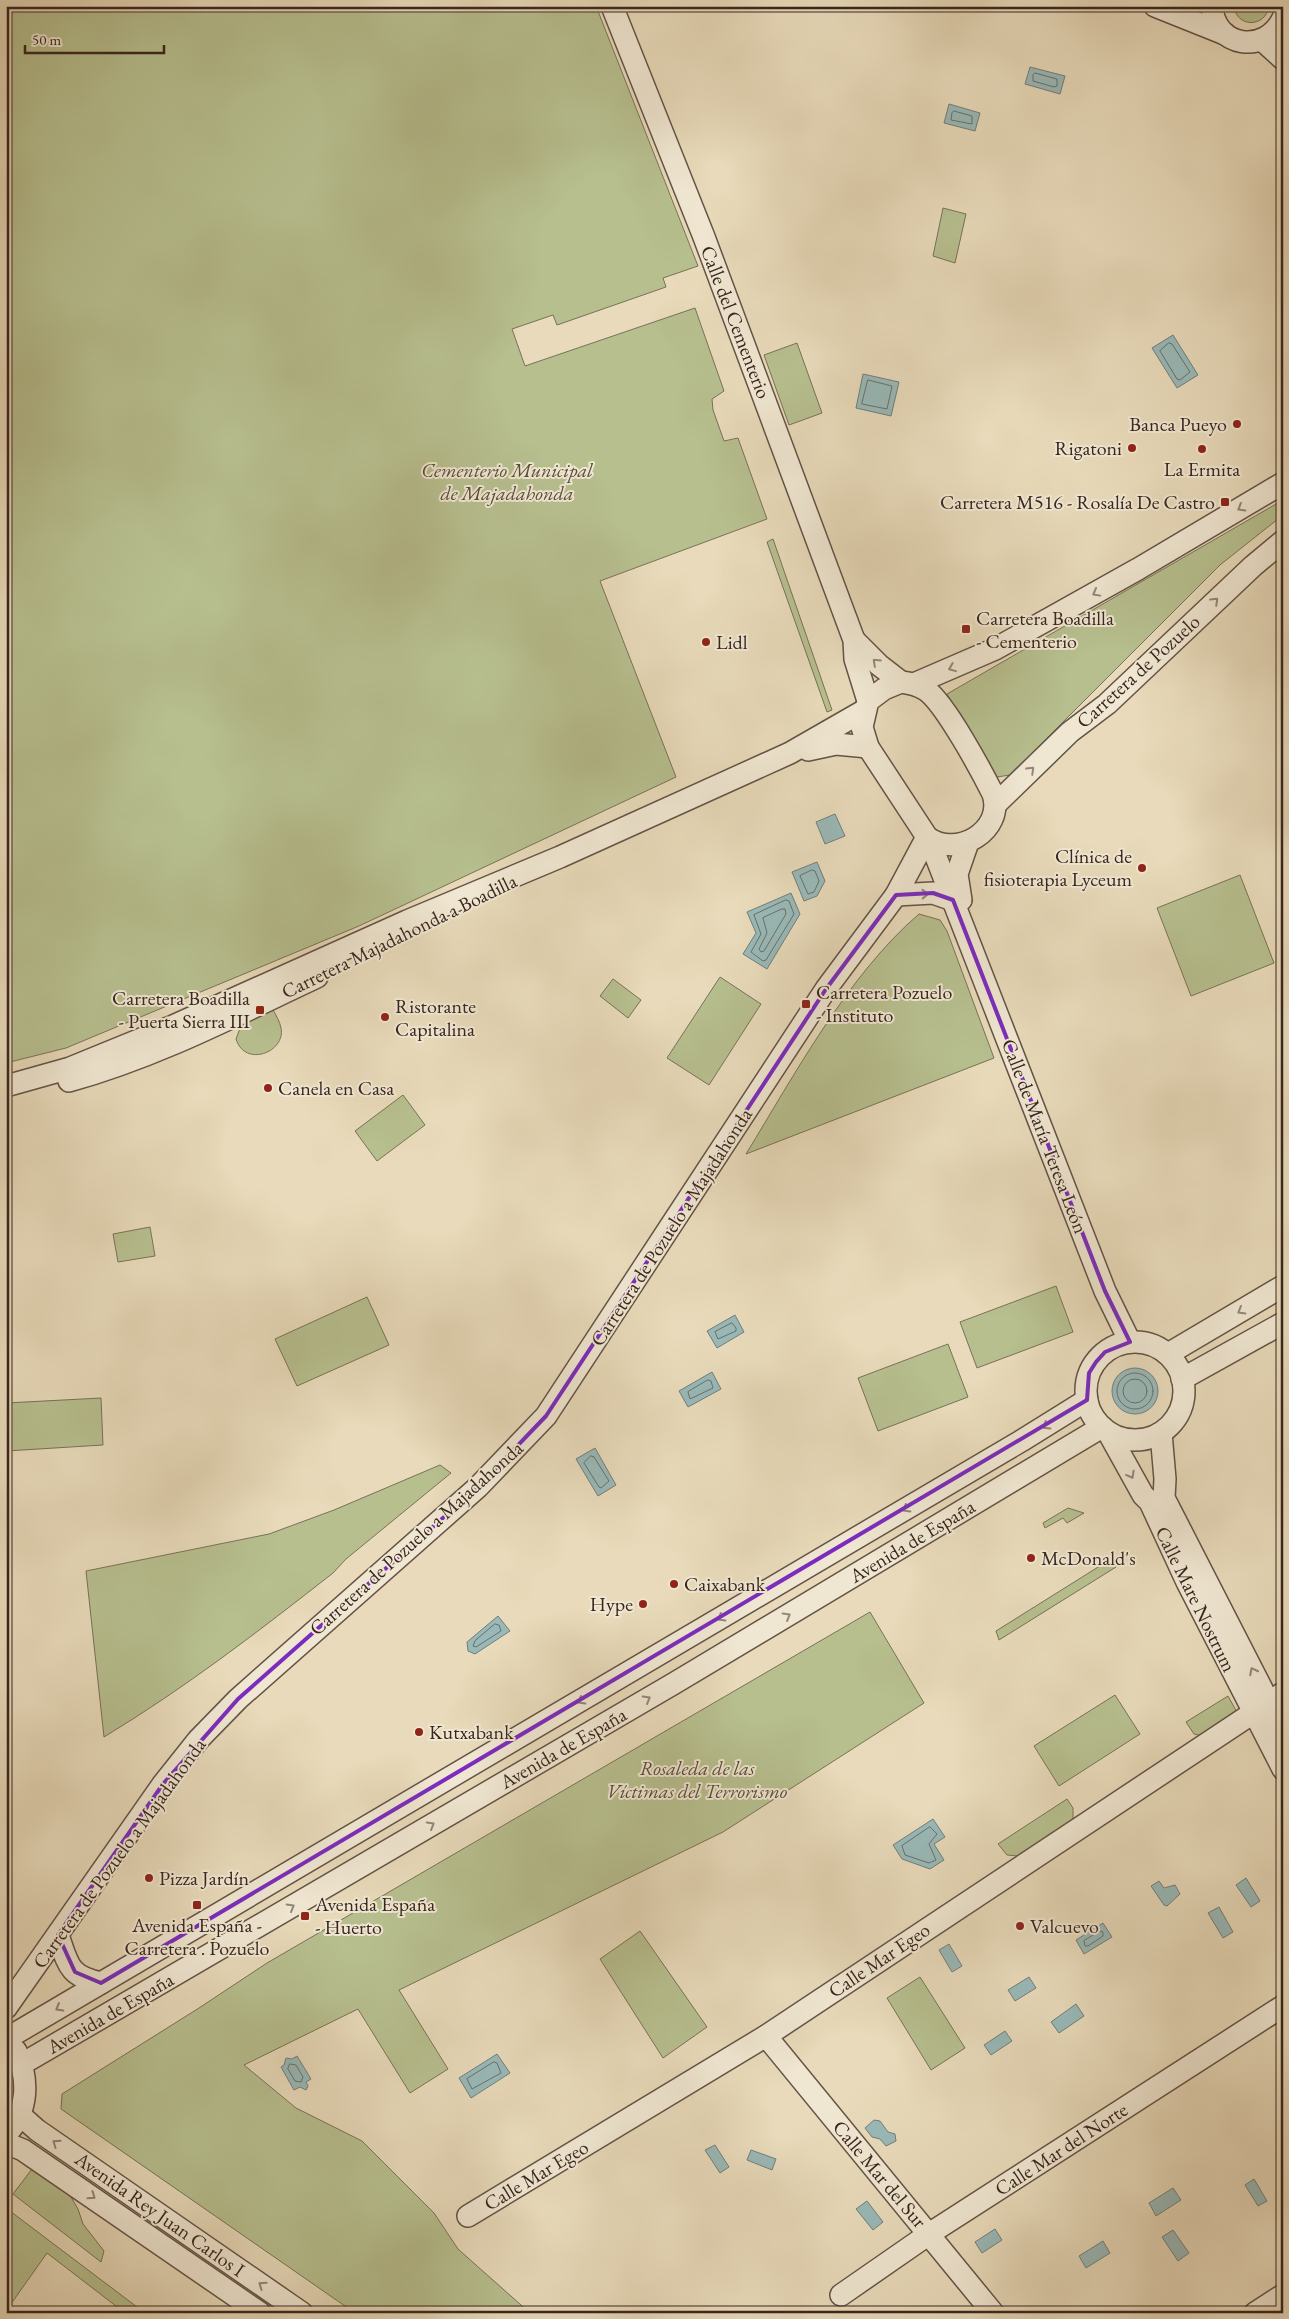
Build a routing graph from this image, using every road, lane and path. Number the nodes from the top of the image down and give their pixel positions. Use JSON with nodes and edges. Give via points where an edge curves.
{"nodes":[{"id":1,"x":612,"y":6,"type":"edge"},
{"id":2,"x":1155,"y":6,"type":"edge"},
{"id":3,"x":1212,"y":6,"type":"edge"},
{"id":4,"x":1283,"y":18,"type":"edge"},
{"id":5,"x":1225,"y":34,"type":"junction"},
{"id":6,"x":1262,"y":40,"type":"junction"},
{"id":7,"x":1283,"y":59,"type":"edge"},
{"id":8,"x":1283,"y":484,"type":"edge"},
{"id":9,"x":1283,"y":541,"type":"edge"},
{"id":10,"x":854,"y":640,"type":"junction"},
{"id":11,"x":907,"y":683,"type":"junction"},
{"id":12,"x":866,"y":706,"type":"junction"},
{"id":13,"x":868,"y":747,"type":"junction"},
{"id":14,"x":790,"y":753,"type":"junction"},
{"id":15,"x":996,"y":804,"type":"junction"},
{"id":16,"x":928,"y":838,"type":"junction"},
{"id":17,"x":968,"y":842,"type":"junction"},
{"id":18,"x":560,"y":857,"type":"junction"},
{"id":19,"x":896,"y":895,"type":"junction"},
{"id":20,"x":953,"y":900,"type":"junction"},
{"id":21,"x":407,"y":921,"type":"junction"},
{"id":22,"x":965,"y":927,"type":"junction"},
{"id":23,"x":210,"y":1027,"type":"junction"},
{"id":24,"x":70,"y":1068,"type":"junction"},
{"id":25,"x":6,"y":1086,"type":"edge"},
{"id":26,"x":6,"y":1098,"type":"edge"},
{"id":27,"x":1283,"y":1286,"type":"edge"},
{"id":28,"x":1283,"y":1323,"type":"edge"},
{"id":29,"x":1130,"y":1342,"type":"junction"},
{"id":30,"x":1168,"y":1354,"type":"junction"},
{"id":31,"x":1182,"y":1379,"type":"junction"},
{"id":32,"x":1087,"y":1400,"type":"junction"},
{"id":33,"x":1105,"y":1429,"type":"junction"},
{"id":34,"x":1161,"y":1433,"type":"junction"},
{"id":35,"x":1160,"y":1493,"type":"junction"},
{"id":36,"x":1268,"y":1702,"type":"edge"},
{"id":37,"x":1283,"y":1730,"type":"edge"},
{"id":38,"x":1283,"y":1769,"type":"edge"},
{"id":39,"x":58,"y":1935,"type":"junction"},
{"id":40,"x":101,"y":1983,"type":"junction"},
{"id":41,"x":1283,"y":2006,"type":"edge"},
{"id":42,"x":6,"y":2008,"type":"edge"},
{"id":43,"x":766,"y":2036,"type":"junction"},
{"id":44,"x":6,"y":2039,"type":"edge"},
{"id":45,"x":22,"y":2064,"type":"junction"},
{"id":46,"x":20,"y":2115,"type":"junction"},
{"id":47,"x":6,"y":2134,"type":"edge"},
{"id":48,"x":6,"y":2143,"type":"edge"},
{"id":49,"x":468,"y":2216,"type":"dead end"},
{"id":50,"x":929,"y":2234,"type":"junction"},
{"id":51,"x":841,"y":2295,"type":"dead end"},
{"id":52,"x":1283,"y":2295,"type":"edge"},
{"id":53,"x":260,"y":2313,"type":"edge"},
{"id":54,"x":302,"y":2313,"type":"edge"},
{"id":55,"x":993,"y":2313,"type":"edge"},
{"id":56,"x":1255,"y":2313,"type":"edge"}],
"edges":[{"from":1,"to":10,"type":"street","name":"Calle del Cementerio","via":[[704,236]]},
{"from":2,"to":5,"type":"street"},
{"from":3,"to":5,"type":"street","via":[[1217,25]]},
{"from":4,"to":6,"type":"street"},
{"from":5,"to":6,"type":"street","via":[[1247,42]]},
{"from":6,"to":7,"type":"street"},
{"from":8,"to":11,"type":"street","one_way":true,"via":[[996,649]]},
{"from":15,"to":9,"type":"street","name":"Carretera de Pozuelo","one_way":true,"via":[[1070,732],[1107,704]]},
{"from":11,"to":10,"type":"street","name":"Calle del Cementerio","one_way":true,"via":[[880,665]]},
{"from":10,"to":12,"type":"street","name":"Calle del Cementerio"},
{"from":11,"to":12,"type":"street","via":[[884,689]]},
{"from":11,"to":15,"type":"street","via":[[928,691],[942,708],[985,778]]},
{"from":12,"to":13,"type":"street","via":[[862,727]]},
{"from":12,"to":14,"type":"street","name":"Carretera Majadahonda a Boadilla"},
{"from":13,"to":14,"type":"street","name":"Carretera Majadahonda a Boadilla","via":[[836,744]]},
{"from":13,"to":16,"type":"street"},
{"from":14,"to":18,"type":"street","name":"Carretera Majadahonda a Boadilla"},
{"from":15,"to":17,"type":"street","via":[[994,817],[985,831]]},
{"from":16,"to":17,"type":"street","via":[[941,845]]},
{"from":16,"to":19,"type":"street","name":"Carretera de Pozuelo a Majadahonda"},
{"from":16,"to":20,"type":"street","name":"Calle de María Teresa León"},
{"from":17,"to":22,"type":"street","name":"Calle de María Teresa León","via":[[957,874]]},
{"from":18,"to":21,"type":"street","name":"Carretera Majadahonda a Boadilla"},
{"from":18,"to":23,"type":"street","name":"Carretera Majadahonda a Boadilla","via":[[382,947]]},
{"from":19,"to":20,"type":"street","one_way":true,"via":[[933,893]]},
{"from":19,"to":39,"type":"street","name":"Carretera de Pozuelo a Majadahonda","via":[[826,989],[546,1416],[478,1487],[238,1699],[198,1740],[163,1784]]},
{"from":20,"to":22,"type":"street","name":"Calle de María Teresa León"},
{"from":21,"to":23,"type":"street","name":"Carretera Majadahonda a Boadilla","via":[[359,949],[220,1012]]},
{"from":21,"to":24,"type":"street","name":"Carretera Majadahonda a Boadilla","via":[[173,1026]]},
{"from":22,"to":29,"type":"street","name":"Calle de María Teresa León","via":[[1105,1291]]},
{"from":23,"to":24,"type":"street","name":"Carretera Majadahonda a Boadilla","via":[[194,1025],[100,1064]]},
{"from":23,"to":26,"type":"street","name":"Carretera Majadahonda a Boadilla","via":[[112,1069]]},
{"from":24,"to":25,"type":"street","name":"Carretera Majadahonda a Boadilla"},
{"from":27,"to":30,"type":"street","one_way":true},
{"from":28,"to":31,"type":"street"},
{"from":29,"to":30,"type":"street","via":[[1157,1346]]},
{"from":29,"to":32,"type":"street","via":[[1105,1352],[1096,1362],[1088,1380]]},
{"from":30,"to":31,"type":"street"},
{"from":31,"to":34,"type":"street","via":[[1181,1410]]},
{"from":32,"to":33,"type":"street","via":[[1092,1415]]},
{"from":32,"to":40,"type":"street","name":"Avenida de España","one_way":true},
{"from":33,"to":34,"type":"street","via":[[1120,1438],[1134,1440],[1148,1439]]},
{"from":33,"to":35,"type":"street","name":"Calle Mare Nostrum","one_way":true,"via":[[1143,1495]]},
{"from":45,"to":33,"type":"street","name":"Avenida de España","one_way":true},
{"from":34,"to":35,"type":"street","name":"Calle Mare Nostrum"},
{"from":35,"to":36,"type":"street","name":"Calle Mare Nostrum"},
{"from":36,"to":37,"type":"street","name":"Calle Mare Nostrum"},
{"from":36,"to":38,"type":"street","name":"Calle Mare Nostrum"},
{"from":36,"to":43,"type":"street","name":"Calle Mar Egeo"},
{"from":39,"to":40,"type":"street","name":"Avenida de España","via":[[68,1964],[75,1972],[85,1980]]},
{"from":39,"to":42,"type":"street","name":"Carretera de Pozuelo a Majadahonda"},
{"from":40,"to":44,"type":"street","name":"Avenida de España","one_way":true},
{"from":41,"to":50,"type":"street","name":"Calle Mar del Norte"},
{"from":43,"to":49,"type":"street","name":"Calle Mar Egeo"},
{"from":43,"to":50,"type":"street","name":"Calle Mar del Sur"},
{"from":44,"to":45,"type":"street"},
{"from":45,"to":46,"type":"street","via":[[26,2090]]},
{"from":46,"to":47,"type":"street"},
{"from":54,"to":46,"type":"street","name":"Avenida Rey Juan Carlos I","one_way":true},
{"from":48,"to":53,"type":"street","name":"Avenida Rey Juan Carlos I","one_way":true,"via":[[23,2150]]},
{"from":50,"to":51,"type":"street","name":"Calle Mar del Norte"},
{"from":50,"to":55,"type":"street","name":"Calle Mar del Sur"},
{"from":52,"to":56,"type":"street"}]}
